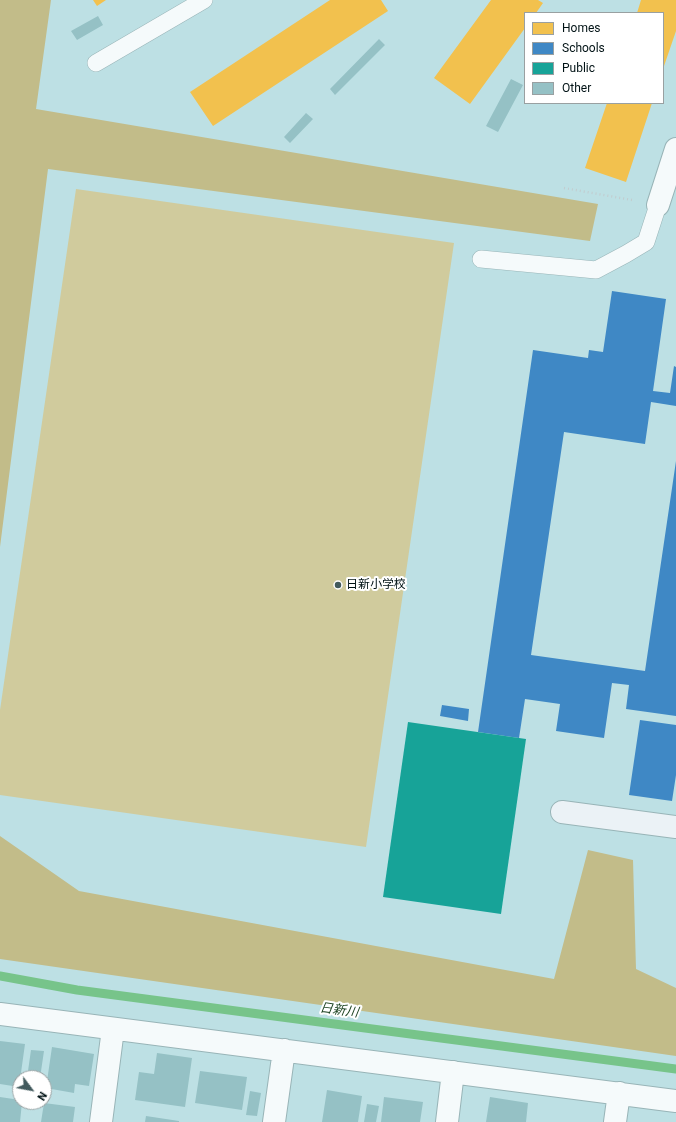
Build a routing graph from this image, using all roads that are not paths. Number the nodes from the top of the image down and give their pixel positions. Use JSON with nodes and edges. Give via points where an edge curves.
{"nodes":[{"id":1,"x":204,"y":0,"type":"edge"},
{"id":2,"x":96,"y":63,"type":"dead end"},
{"id":3,"x":676,"y":149,"type":"edge"},
{"id":4,"x":658,"y":205,"type":"joint"},
{"id":5,"x":481,"y":259,"type":"dead end"},
{"id":6,"x":562,"y":812,"type":"dead end"},
{"id":7,"x":676,"y":827,"type":"edge"},
{"id":8,"x":0,"y":1014,"type":"edge"},
{"id":9,"x":113,"y":1028,"type":"junction"},
{"id":10,"x":284,"y":1050,"type":"junction"},
{"id":11,"x":453,"y":1072,"type":"junction"},
{"id":12,"x":619,"y":1093,"type":"junction"},
{"id":13,"x":676,"y":1101,"type":"edge"},
{"id":14,"x":101,"y":1122,"type":"edge"},
{"id":15,"x":274,"y":1122,"type":"edge"},
{"id":16,"x":446,"y":1122,"type":"edge"},
{"id":17,"x":615,"y":1122,"type":"edge"}],
"edges":[{"from":1,"to":2,"type":"lane"},
{"from":3,"to":4,"type":"street"},
{"from":4,"to":5,"type":"lane","via":[[646,242],[596,270]]},
{"from":6,"to":7,"type":"street"},
{"from":8,"to":9,"type":"street"},
{"from":9,"to":10,"type":"street"},
{"from":9,"to":14,"type":"street"},
{"from":10,"to":11,"type":"street"},
{"from":10,"to":15,"type":"street"},
{"from":11,"to":12,"type":"street"},
{"from":11,"to":16,"type":"street"},
{"from":12,"to":13,"type":"street"},
{"from":12,"to":17,"type":"street"}]}
